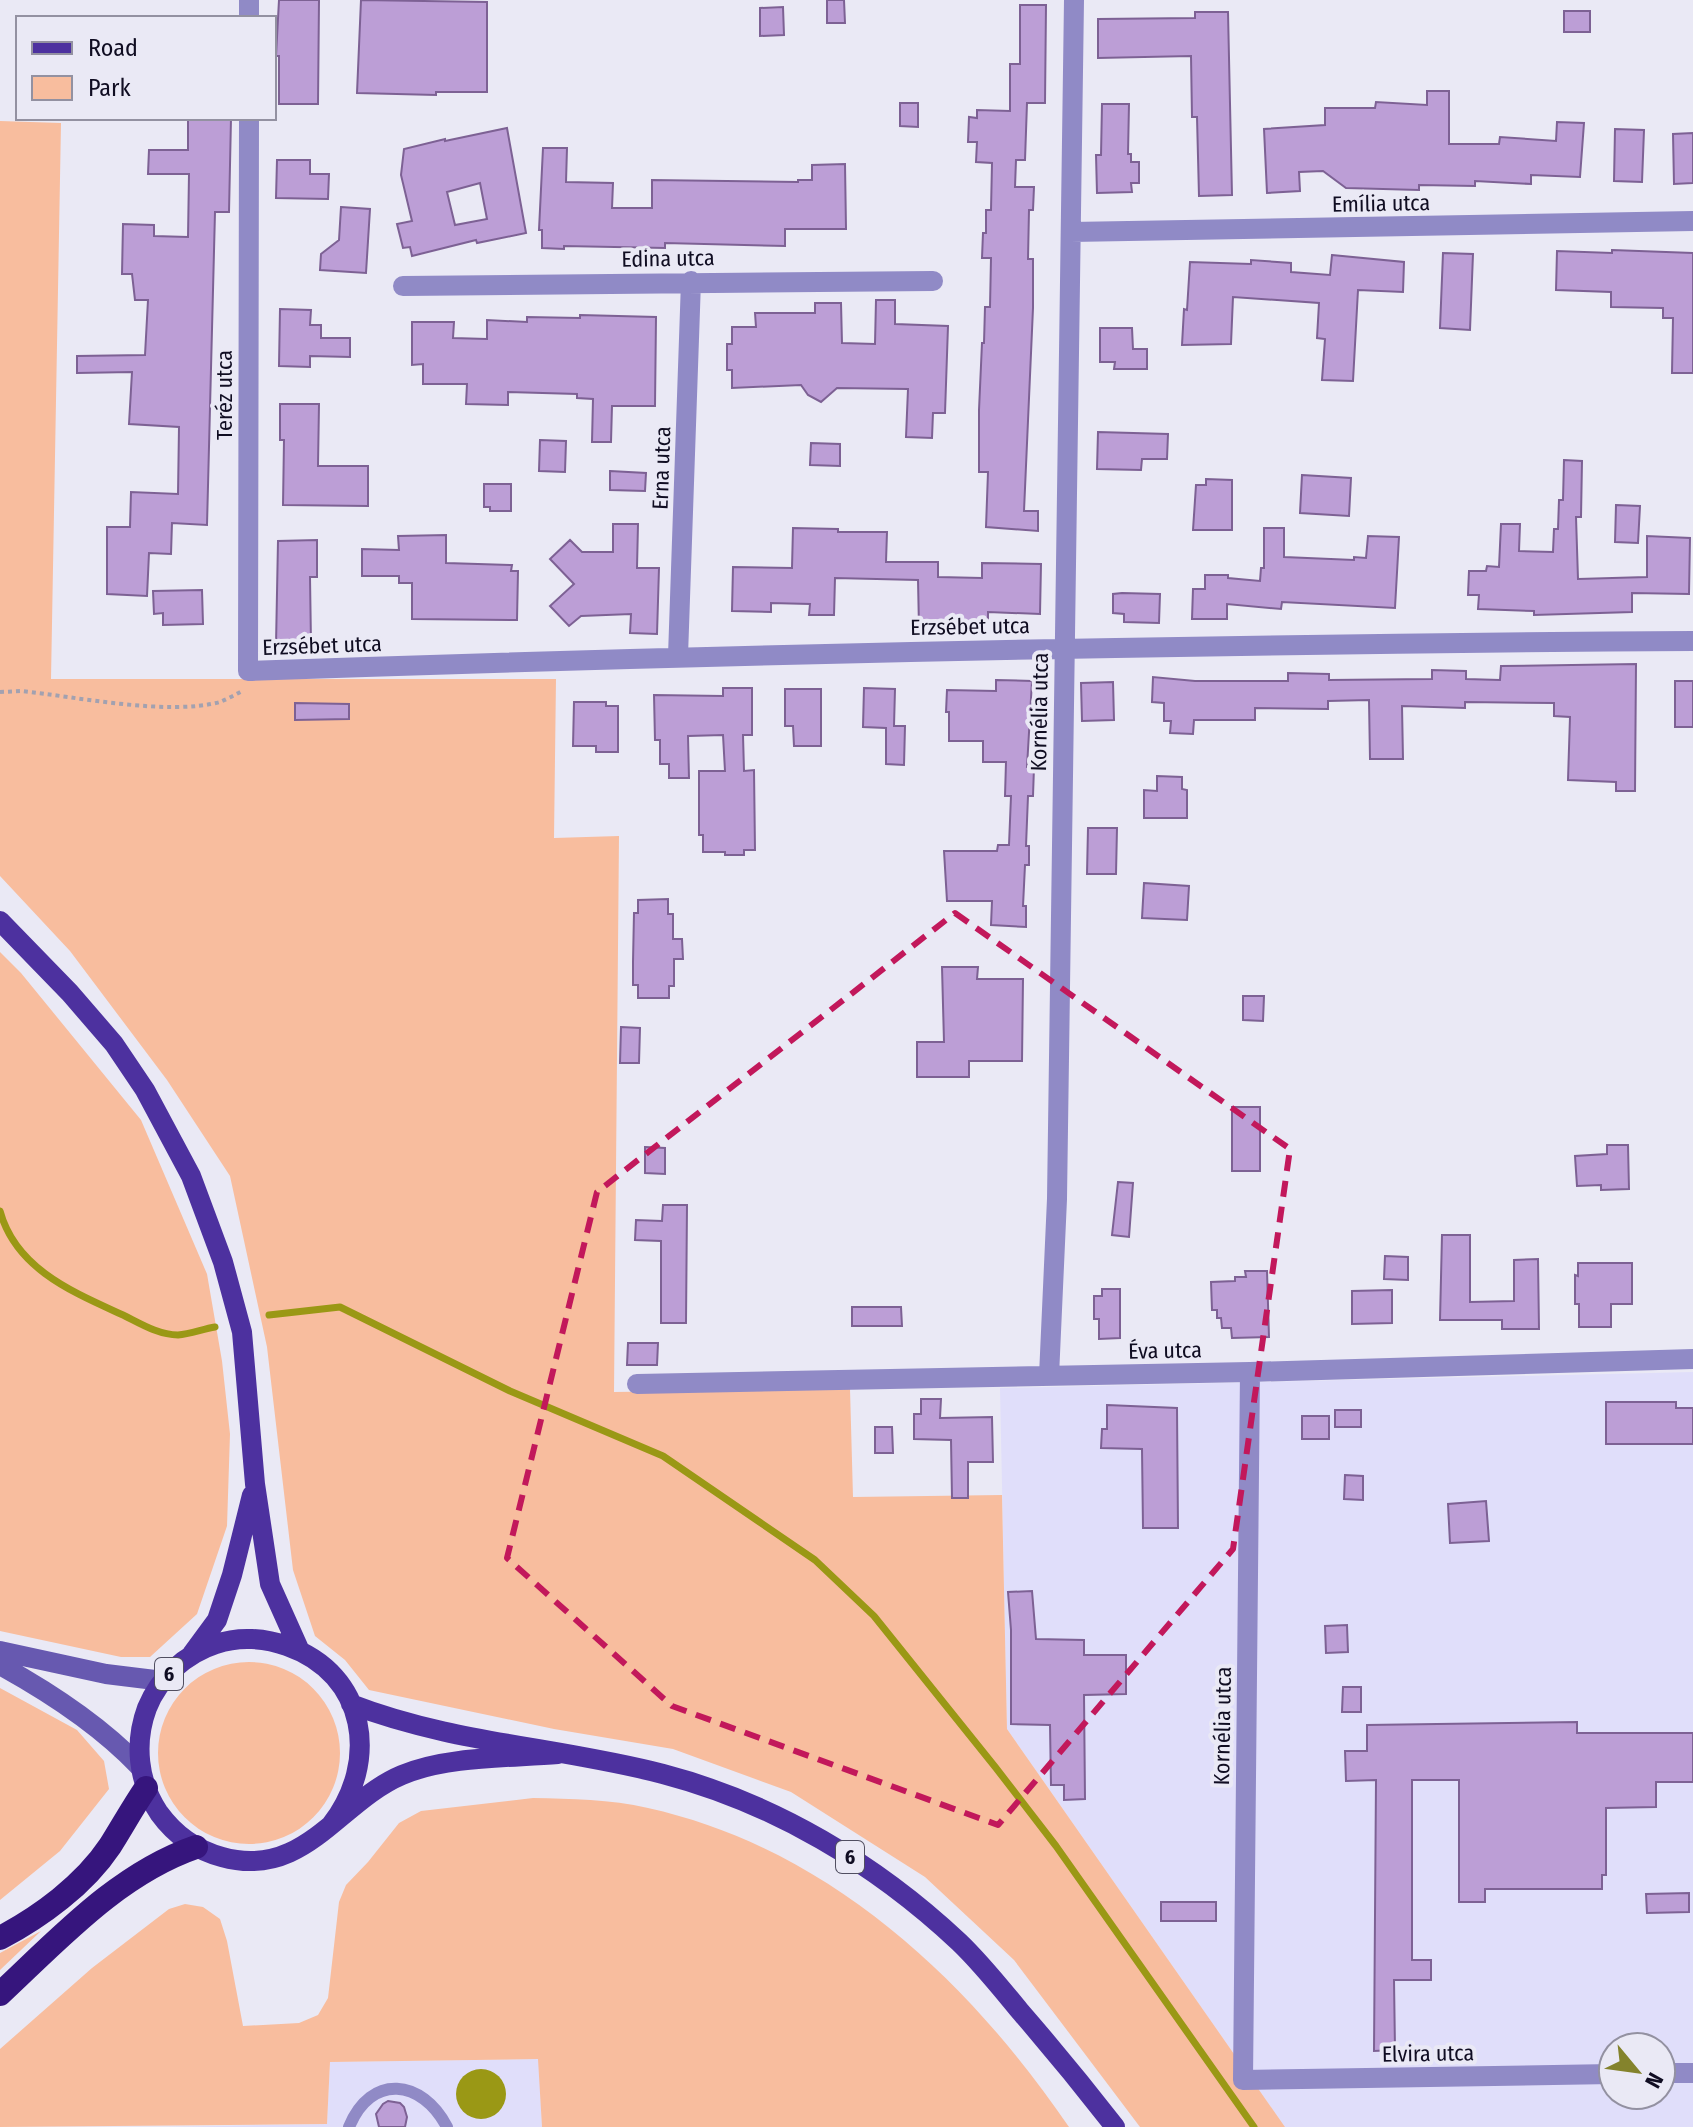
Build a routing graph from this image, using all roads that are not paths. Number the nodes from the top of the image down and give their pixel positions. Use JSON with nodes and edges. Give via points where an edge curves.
{"nodes":[{"id":1,"x":1074,"y":0,"type":"edge"},
{"id":2,"x":249,"y":120,"type":"edge"},
{"id":3,"x":1693,"y":221,"type":"edge"},
{"id":4,"x":1071,"y":232,"type":"junction"},
{"id":5,"x":691,"y":281,"type":"junction"},
{"id":6,"x":933,"y":281,"type":"dead end"},
{"id":7,"x":403,"y":286,"type":"dead end"},
{"id":8,"x":1693,"y":641,"type":"edge"},
{"id":9,"x":1064,"y":649,"type":"junction"},
{"id":10,"x":678,"y":656,"type":"junction"},
{"id":11,"x":248,"y":671,"type":"joint"},
{"id":12,"x":0,"y":921,"type":"edge"},
{"id":13,"x":1693,"y":1359,"type":"edge"},
{"id":14,"x":1250,"y":1372,"type":"junction"},
{"id":15,"x":1049,"y":1376,"type":"junction"},
{"id":16,"x":637,"y":1384,"type":"dead end"},
{"id":17,"x":255,"y":1484,"type":"junction"},
{"id":18,"x":0,"y":1651,"type":"edge"},
{"id":19,"x":300,"y":1651,"type":"junction"},
{"id":20,"x":190,"y":1656,"type":"junction"},
{"id":21,"x":0,"y":1665,"type":"edge"},
{"id":22,"x":163,"y":1681,"type":"junction"},
{"id":23,"x":351,"y":1704,"type":"junction"},
{"id":24,"x":558,"y":1754,"type":"junction"},
{"id":25,"x":143,"y":1777,"type":"junction"},
{"id":26,"x":331,"y":1825,"type":"junction"},
{"id":27,"x":196,"y":1847,"type":"junction"},
{"id":28,"x":0,"y":1938,"type":"edge"},
{"id":29,"x":0,"y":1994,"type":"edge"},
{"id":30,"x":1597,"y":2074,"type":"edge"},
{"id":31,"x":1243,"y":2080,"type":"joint"},
{"id":32,"x":349,"y":2127,"type":"edge"},
{"id":33,"x":447,"y":2127,"type":"edge"},
{"id":34,"x":1115,"y":2127,"type":"edge"}],
"edges":[{"from":1,"to":4,"type":"street","name":"Kornélia utca"},
{"from":2,"to":11,"type":"street","name":"Teréz utca"},
{"from":3,"to":4,"type":"street","name":"Emília utca"},
{"from":4,"to":9,"type":"street","name":"Kornélia utca"},
{"from":5,"to":6,"type":"street","name":"Edina utca"},
{"from":5,"to":7,"type":"street","name":"Edina utca"},
{"from":5,"to":10,"type":"street","name":"Erna utca"},
{"from":8,"to":9,"type":"street","name":"Erzsébet utca"},
{"from":9,"to":10,"type":"street","name":"Erzsébet utca"},
{"from":9,"to":15,"type":"street","name":"Kornélia utca","via":[[1057,1199]]},
{"from":10,"to":11,"type":"street","name":"Erzsébet utca"},
{"from":12,"to":17,"type":"main road","number":"6","via":[[114,1044],[191,1176],[242,1332]]},
{"from":13,"to":14,"type":"street","name":"Éva utca"},
{"from":14,"to":15,"type":"street","name":"Éva utca"},
{"from":14,"to":31,"type":"street","name":"Kornélia utca"},
{"from":15,"to":16,"type":"street","name":"Éva utca"},
{"from":17,"to":19,"type":"main road","number":"6","via":[[270,1584]]},
{"from":17,"to":20,"type":"main road","number":"6","via":[[217,1620]]},
{"from":18,"to":22,"type":"street","via":[[79,1670]]},
{"from":19,"to":20,"type":"main road","number":"6","via":[[273,1641],[245,1639]]},
{"from":19,"to":23,"type":"main road","number":"6","via":[[325,1667]]},
{"from":20,"to":22,"type":"main road","number":"6"},
{"from":21,"to":25,"type":"street","via":[[111,1737]]},
{"from":22,"to":25,"type":"main road","number":"6","via":[[147,1707],[140,1736]]},
{"from":23,"to":24,"type":"main road","number":"6","via":[[426,1728]]},
{"from":23,"to":26,"type":"main road","number":"6","via":[[361,1746],[359,1767],[354,1788]]},
{"from":24,"to":26,"type":"main road","number":"6","via":[[467,1761],[402,1775]]},
{"from":24,"to":34,"type":"main road","number":"6","via":[[664,1774],[716,1791],[803,1829],[863,1865],[961,1945]]},
{"from":25,"to":27,"type":"main road","number":"6","via":[[166,1822]]},
{"from":25,"to":28,"type":"highway","via":[[108,1849],[86,1875],[25,1925]]},
{"from":26,"to":27,"type":"main road","number":"6","via":[[306,1846],[267,1859],[227,1859]]},
{"from":27,"to":29,"type":"highway","via":[[132,1878]]},
{"from":30,"to":31,"type":"street","name":"Elvira utca"},
{"from":32,"to":33,"type":"lane","via":[[363,2102],[391,2089],[425,2098],[437,2107]]}]}
